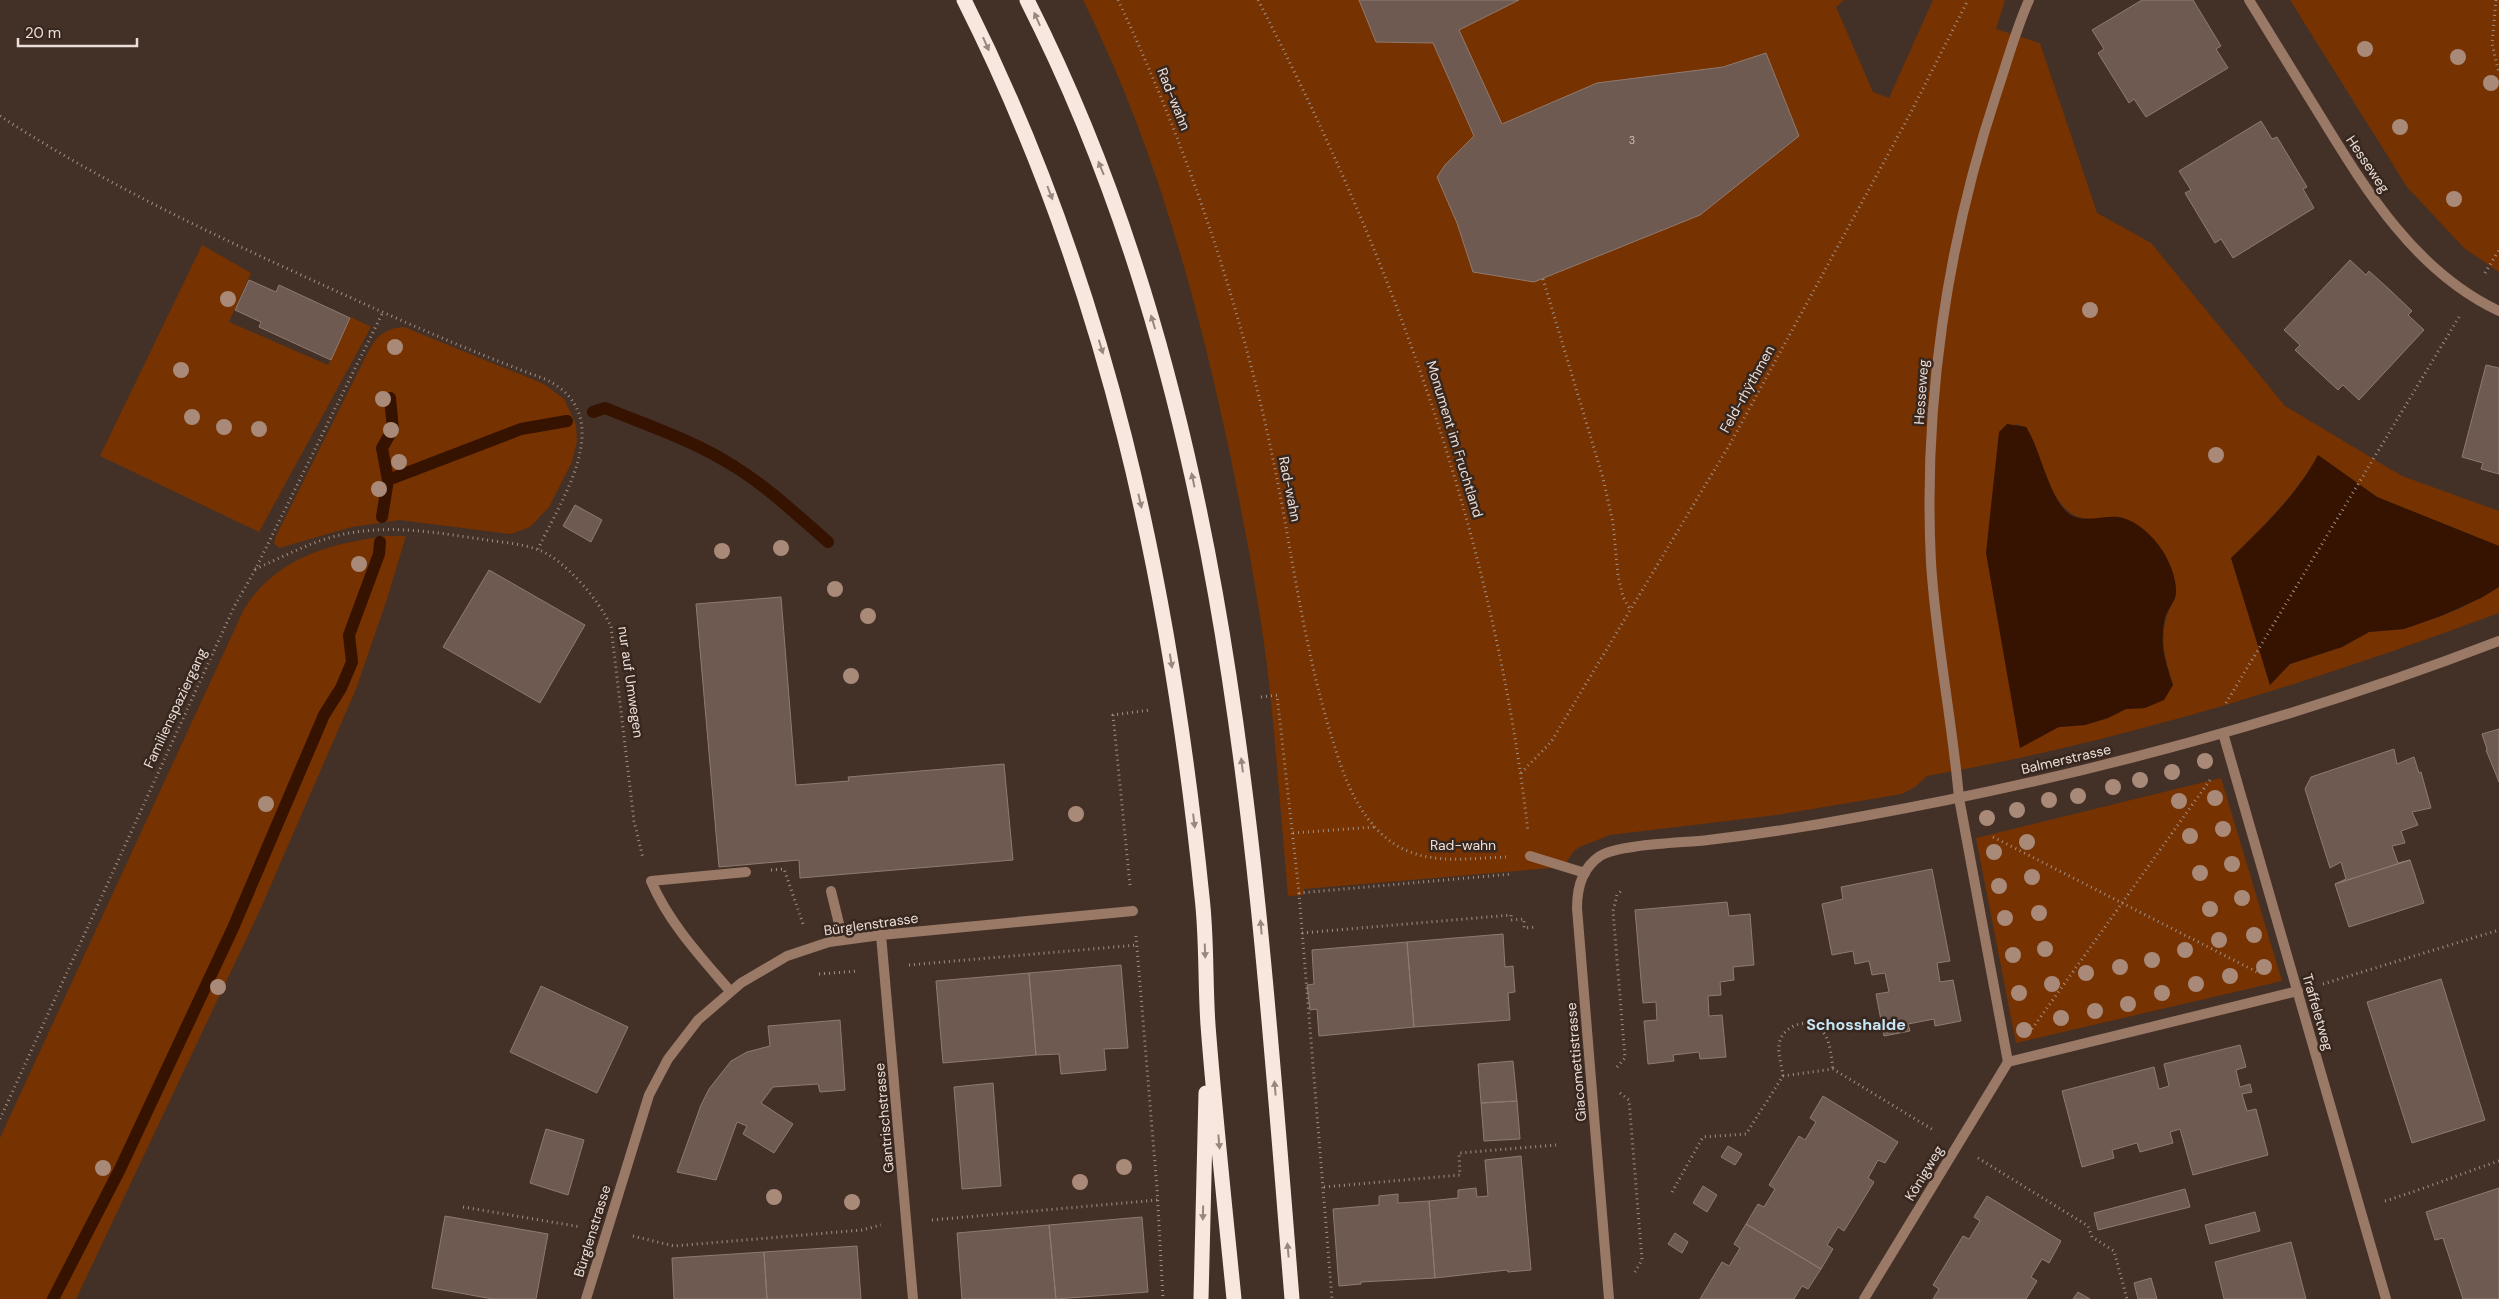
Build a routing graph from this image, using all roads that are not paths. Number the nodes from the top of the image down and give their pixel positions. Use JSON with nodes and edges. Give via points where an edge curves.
{"nodes":[{"id":1,"x":964,"y":0,"type":"edge"},
{"id":2,"x":1027,"y":0,"type":"edge"},
{"id":3,"x":2029,"y":0,"type":"edge"},
{"id":4,"x":2249,"y":0,"type":"edge"},
{"id":5,"x":2499,"y":311,"type":"edge"},
{"id":6,"x":2499,"y":641,"type":"edge"},
{"id":7,"x":2223,"y":733,"type":"junction"},
{"id":8,"x":1959,"y":798,"type":"junction"},
{"id":9,"x":1530,"y":856,"type":"road end"},
{"id":10,"x":746,"y":872,"type":"dead end"},
{"id":11,"x":1585,"y":873,"type":"junction"},
{"id":12,"x":831,"y":891,"type":"dead end"},
{"id":13,"x":1133,"y":911,"type":"road end"},
{"id":14,"x":882,"y":934,"type":"junction"},
{"id":15,"x":843,"y":940,"type":"junction"},
{"id":16,"x":2298,"y":991,"type":"junction"},
{"id":17,"x":730,"y":992,"type":"junction"},
{"id":18,"x":1208,"y":1024,"type":"junction"},
{"id":19,"x":2008,"y":1062,"type":"junction"},
{"id":20,"x":586,"y":1299,"type":"edge"},
{"id":21,"x":913,"y":1299,"type":"edge"},
{"id":22,"x":1201,"y":1299,"type":"edge"},
{"id":23,"x":1234,"y":1299,"type":"edge"},
{"id":24,"x":1292,"y":1299,"type":"edge"},
{"id":25,"x":1609,"y":1299,"type":"edge"},
{"id":26,"x":1864,"y":1299,"type":"edge"},
{"id":27,"x":2386,"y":1299,"type":"edge"}],
"edges":[{"from":1,"to":18,"type":"highway","one_way":true,"via":[[1019,117],[1051,196],[1108,367],[1130,454],[1167,629],[1187,766],[1203,902]]},
{"from":24,"to":2,"type":"highway","one_way":true,"via":[[1258,894],[1242,759],[1204,527],[1175,403],[1134,262],[1071,95]]},
{"from":3,"to":8,"type":"street","name":"Hesseweg","via":[[1981,143],[1956,247],[1937,358],[1932,419],[1931,563]]},
{"from":4,"to":5,"type":"street","name":"Hesseweg","via":[[2357,175],[2383,211],[2432,266],[2471,296]]},
{"from":6,"to":7,"type":"street","name":"Balmerstrasse"},
{"from":7,"to":8,"type":"street","name":"Balmerstrasse","via":[[2071,773]]},
{"from":7,"to":16,"type":"street","name":"Traffeletweg"},
{"from":8,"to":11,"type":"street","name":"Balmerstrasse","via":[[1780,830],[1626,849],[1600,857]]},
{"from":8,"to":19,"type":"street","name":"Hesseweg"},
{"from":9,"to":11,"type":"street"},
{"from":10,"to":17,"type":"street","via":[[651,881],[675,926]]},
{"from":11,"to":25,"type":"street","name":"Giacomettistrasse","via":[[1579,888],[1578,924]]},
{"from":12,"to":15,"type":"street"},
{"from":13,"to":14,"type":"street","name":"Bürglenstrasse"},
{"from":14,"to":15,"type":"street","name":"Bürglenstrasse"},
{"from":14,"to":21,"type":"street","name":"Gantrischstrasse"},
{"from":15,"to":17,"type":"street","name":"Bürglenstrasse","via":[[811,947],[772,963]]},
{"from":16,"to":19,"type":"street"},
{"from":16,"to":27,"type":"street","name":"Traffeletweg"},
{"from":17,"to":20,"type":"street","name":"Bürglenstrasse","via":[[698,1020],[655,1082],[642,1113]]},
{"from":18,"to":22,"type":"highway","one_way":true},
{"from":18,"to":23,"type":"highway","one_way":true},
{"from":19,"to":26,"type":"street","name":"Königweg"}]}
